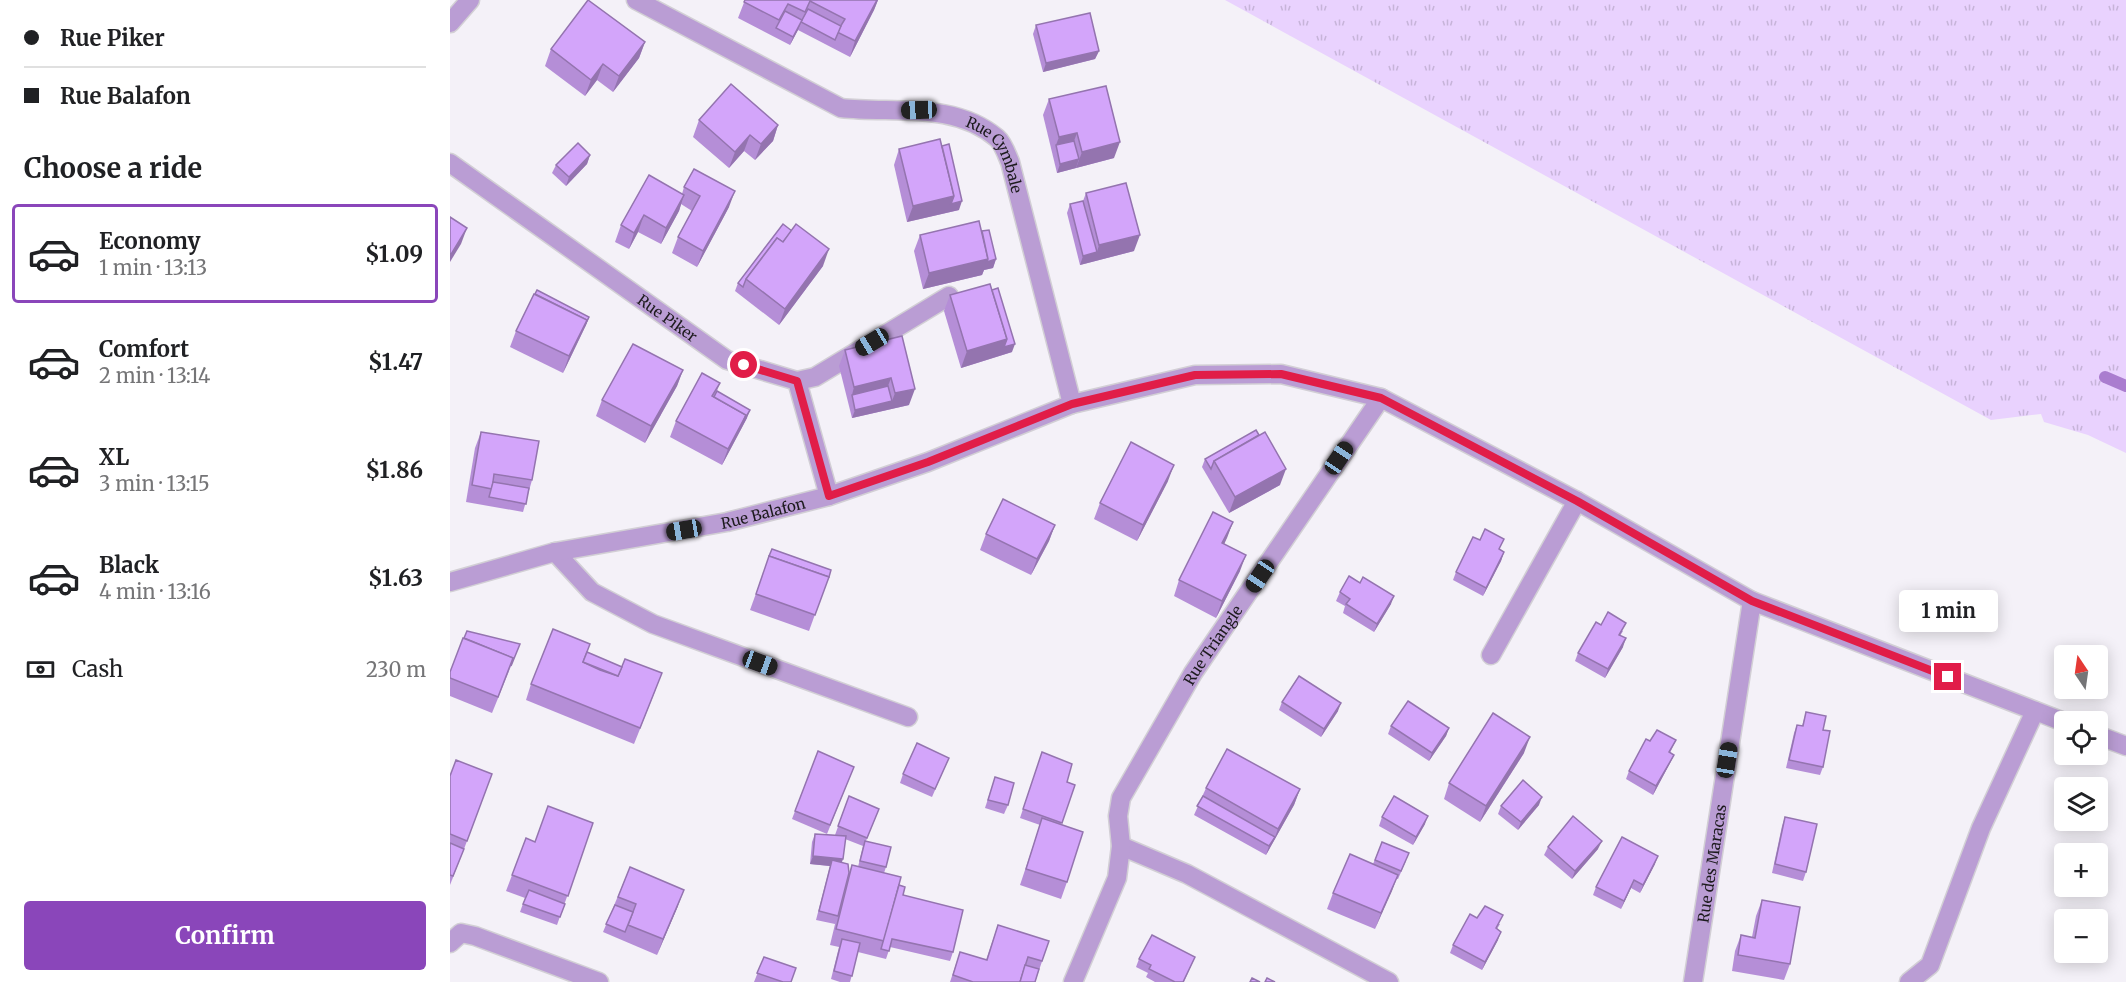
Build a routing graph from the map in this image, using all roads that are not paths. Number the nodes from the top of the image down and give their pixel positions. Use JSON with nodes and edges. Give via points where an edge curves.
{"nodes":[{"id":1,"x":470,"y":0,"type":"edge"},
{"id":2,"x":636,"y":0,"type":"edge"},
{"id":3,"x":450,"y":23,"type":"edge"},
{"id":4,"x":450,"y":164,"type":"edge"},
{"id":5,"x":949,"y":296,"type":"edge"},
{"id":6,"x":797,"y":381,"type":"junction"},
{"id":7,"x":1381,"y":398,"type":"junction"},
{"id":8,"x":1072,"y":404,"type":"junction"},
{"id":9,"x":829,"y":496,"type":"junction"},
{"id":10,"x":1577,"y":501,"type":"junction"},
{"id":11,"x":555,"y":552,"type":"junction"},
{"id":12,"x":450,"y":582,"type":"edge"},
{"id":13,"x":1752,"y":601,"type":"junction"},
{"id":14,"x":1491,"y":655,"type":"dead end"},
{"id":15,"x":2035,"y":711,"type":"junction"},
{"id":16,"x":908,"y":717,"type":"dead end"},
{"id":17,"x":2054,"y":718,"type":"edge"},
{"id":18,"x":2108,"y":739,"type":"edge"},
{"id":19,"x":2126,"y":746,"type":"edge"},
{"id":20,"x":1121,"y":846,"type":"junction"},
{"id":21,"x":450,"y":943,"type":"edge"},
{"id":22,"x":599,"y":982,"type":"edge"},
{"id":23,"x":1073,"y":982,"type":"edge"},
{"id":24,"x":1389,"y":982,"type":"edge"},
{"id":25,"x":1694,"y":982,"type":"edge"},
{"id":26,"x":1910,"y":982,"type":"edge"}],
"edges":[{"from":1,"to":3,"type":"street"},
{"from":2,"to":8,"type":"street","name":"Rue Cymbale","via":[[841,108],[874,112],[919,110],[964,118],[999,139],[1010,162]]},
{"from":4,"to":6,"type":"street","name":"Rue Piker","via":[[727,360]]},
{"from":5,"to":6,"type":"street","via":[[815,377]]},
{"from":6,"to":9,"type":"street"},
{"from":7,"to":8,"type":"street","name":"Rue Balafon","via":[[1281,374],[1206,375]]},
{"from":7,"to":10,"type":"street","name":"Rue Balafon"},
{"from":7,"to":20,"type":"street","name":"Rue Triangle","via":[[1193,673],[1137,769],[1121,798]]},
{"from":8,"to":9,"type":"street","name":"Rue Balafon","via":[[928,462]]},
{"from":9,"to":11,"type":"street","name":"Rue Balafon","via":[[727,522]]},
{"from":10,"to":13,"type":"street","name":"Rue Balafon"},
{"from":10,"to":14,"type":"street"},
{"from":11,"to":12,"type":"street","name":"Rue Balafon"},
{"from":11,"to":16,"type":"street","via":[[592,592],[653,624]]},
{"from":13,"to":15,"type":"street","name":"Rue Balafon"},
{"from":13,"to":25,"type":"street","name":"Rue des Maracas"},
{"from":15,"to":17,"type":"street","name":"Rue Balafon"},
{"from":15,"to":26,"type":"street","via":[[1981,828],[1930,965]]},
{"from":18,"to":19,"type":"street"},
{"from":20,"to":23,"type":"street","name":"Rue Triangle","via":[[1117,878]]},
{"from":20,"to":24,"type":"street","via":[[1186,874]]},
{"from":21,"to":22,"type":"street","via":[[461,933],[476,936]]}]}
